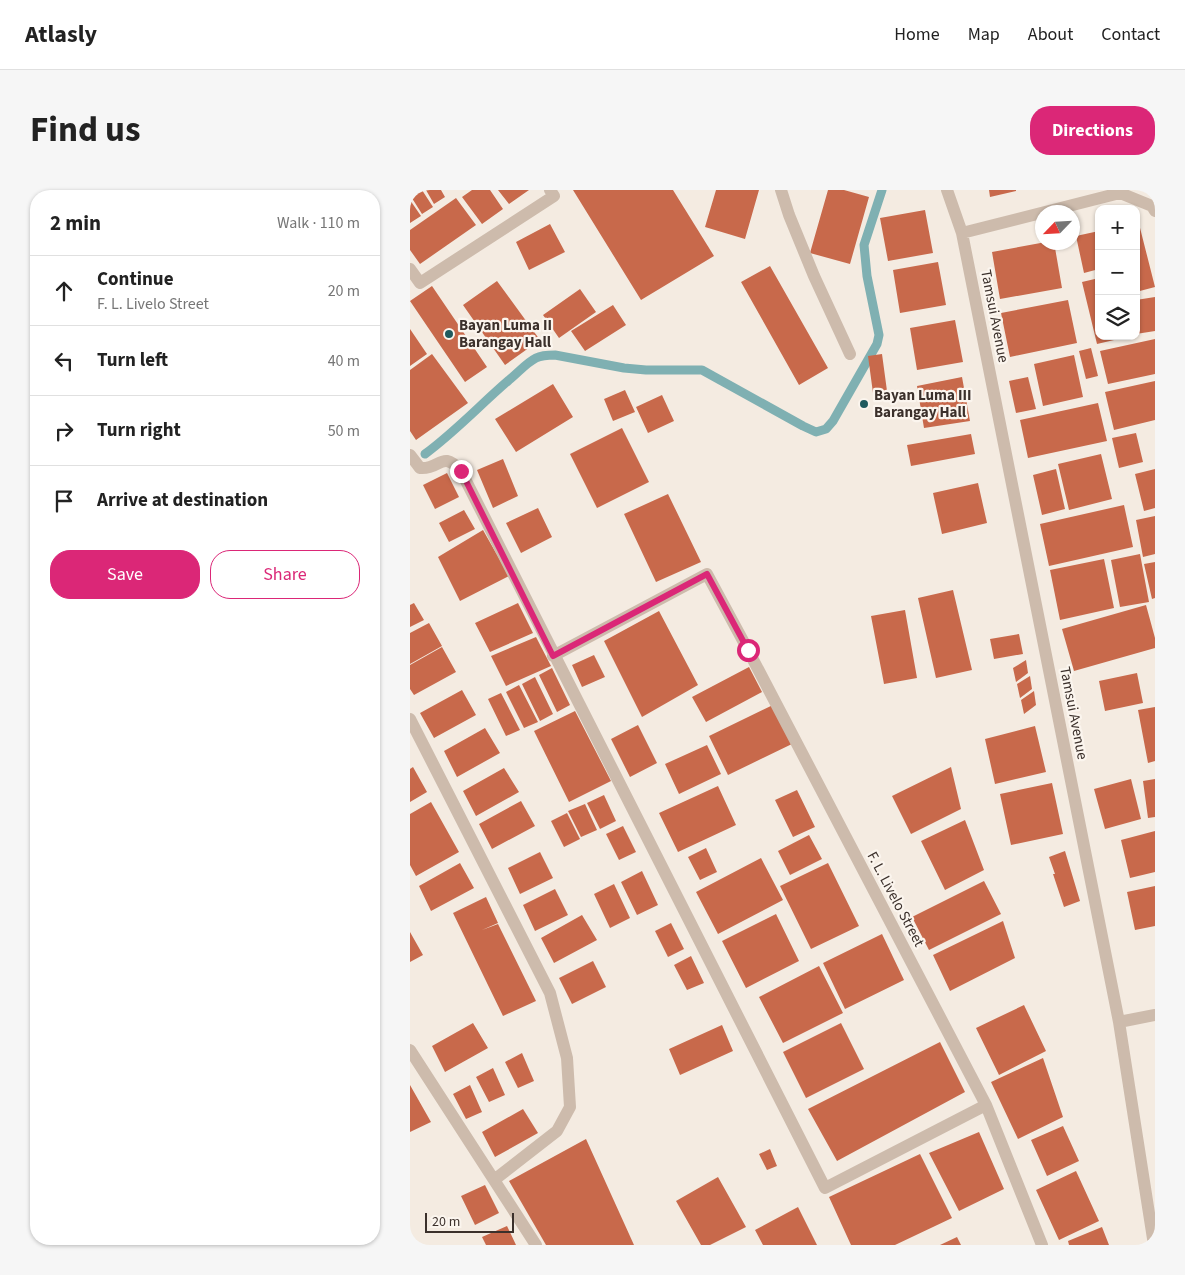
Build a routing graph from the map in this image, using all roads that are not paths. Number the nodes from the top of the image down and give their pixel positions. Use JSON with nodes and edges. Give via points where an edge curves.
{"nodes":[{"id":1,"x":550,"y":190,"type":"edge"},
{"id":2,"x":781,"y":190,"type":"edge"},
{"id":3,"x":947,"y":190,"type":"edge"},
{"id":4,"x":1155,"y":211,"type":"edge"},
{"id":5,"x":962,"y":233,"type":"junction"},
{"id":6,"x":410,"y":268,"type":"edge"},
{"id":7,"x":415,"y":286,"type":"edge"},
{"id":8,"x":850,"y":354,"type":"dead end"},
{"id":9,"x":410,"y":455,"type":"edge"},
{"id":10,"x":553,"y":656,"type":"junction"},
{"id":11,"x":410,"y":720,"type":"edge"},
{"id":12,"x":1155,"y":1015,"type":"edge"},
{"id":13,"x":1119,"y":1022,"type":"junction"},
{"id":14,"x":410,"y":1050,"type":"edge"},
{"id":15,"x":986,"y":1105,"type":"junction"},
{"id":16,"x":494,"y":1180,"type":"junction"},
{"id":17,"x":536,"y":1245,"type":"edge"},
{"id":18,"x":1042,"y":1245,"type":"edge"},
{"id":19,"x":1154,"y":1245,"type":"edge"}],
"edges":[{"from":1,"to":7,"type":"street","via":[[554,196]]},
{"from":2,"to":8,"type":"street","via":[[814,276]]},
{"from":3,"to":5,"type":"street","name":"Tamsui Avenue"},
{"from":4,"to":5,"type":"street","via":[[1152,206],[1120,193]]},
{"from":5,"to":13,"type":"street","name":"Tamsui Avenue"},
{"from":6,"to":7,"type":"street"},
{"from":9,"to":10,"type":"street","via":[[420,468],[428,469],[444,460],[453,462],[461,471]]},
{"from":10,"to":15,"type":"street","name":"F. L. Livelo Street","via":[[707,574]]},
{"from":10,"to":15,"type":"street","via":[[825,1188]]},
{"from":11,"to":16,"type":"street","via":[[550,993],[567,1058],[570,1107],[557,1130]]},
{"from":12,"to":13,"type":"street"},
{"from":13,"to":19,"type":"street","name":"Tamsui Avenue"},
{"from":14,"to":16,"type":"street"},
{"from":15,"to":18,"type":"street","name":"F. L. Livelo Street"},
{"from":16,"to":17,"type":"street"}]}
